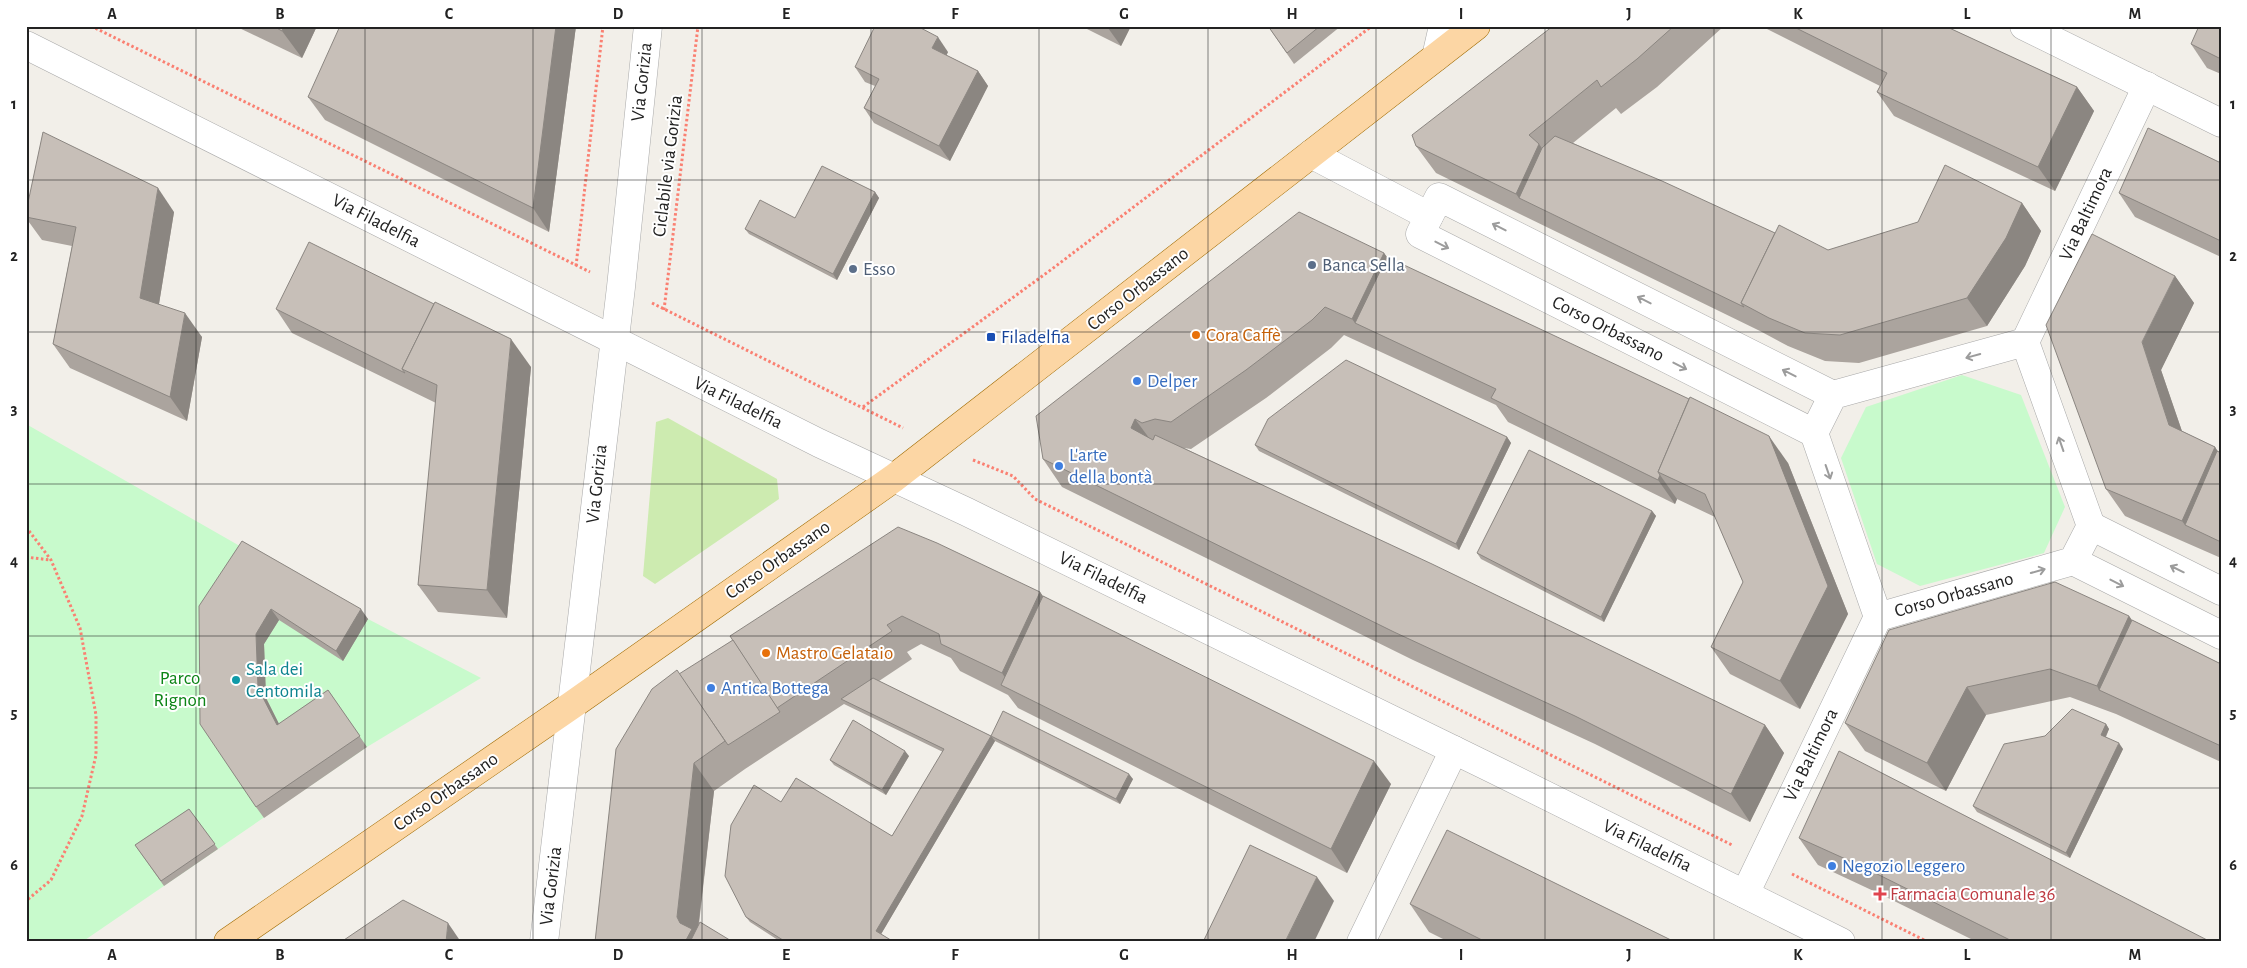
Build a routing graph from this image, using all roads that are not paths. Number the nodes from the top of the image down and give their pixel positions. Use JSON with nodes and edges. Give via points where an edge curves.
{"nodes":[{"id":1,"x":648,"y":26,"type":"edge"},
{"id":2,"x":1443,"y":26,"type":"edge"},
{"id":3,"x":1476,"y":26,"type":"edge"},
{"id":4,"x":2024,"y":26,"type":"edge"},
{"id":5,"x":26,"y":45,"type":"edge"},
{"id":6,"x":1436,"y":57,"type":"junction"},
{"id":7,"x":2147,"y":86,"type":"junction"},
{"id":8,"x":2221,"y":123,"type":"edge"},
{"id":9,"x":1311,"y":154,"type":"junction"},
{"id":10,"x":1429,"y":216,"type":"junction"},
{"id":11,"x":613,"y":340,"type":"junction"},
{"id":12,"x":2025,"y":342,"type":"junction"},
{"id":13,"x":1833,"y":395,"type":"junction"},
{"id":14,"x":1814,"y":433,"type":"junction"},
{"id":15,"x":894,"y":478,"type":"junction"},
{"id":16,"x":2090,"y":526,"type":"junction"},
{"id":17,"x":2073,"y":561,"type":"junction"},
{"id":18,"x":2221,"y":591,"type":"edge"},
{"id":19,"x":1878,"y":617,"type":"junction"},
{"id":20,"x":2221,"y":634,"type":"edge"},
{"id":21,"x":572,"y":705,"type":"junction"},
{"id":22,"x":1454,"y":750,"type":"junction"},
{"id":23,"x":1745,"y":894,"type":"junction"},
{"id":24,"x":228,"y":942,"type":"edge"},
{"id":25,"x":544,"y":942,"type":"edge"},
{"id":26,"x":1361,"y":942,"type":"edge"},
{"id":27,"x":1841,"y":942,"type":"edge"}],
"edges":[{"from":1,"to":11,"type":"street","name":"Via Gorizia"},
{"from":2,"to":6,"type":"street"},
{"from":3,"to":6,"type":"main road","name":"Corso Orbassano"},
{"from":4,"to":7,"type":"street"},
{"from":5,"to":11,"type":"street","name":"Via Filadelfia"},
{"from":6,"to":9,"type":"main road","name":"Corso Orbassano"},
{"from":7,"to":8,"type":"street"},
{"from":7,"to":12,"type":"street","name":"Via Baltimora"},
{"from":9,"to":10,"type":"street"},
{"from":9,"to":15,"type":"main road","name":"Corso Orbassano"},
{"from":13,"to":10,"type":"street","name":"Corso Orbassano","one_way":true,"via":[[1439,197]]},
{"from":10,"to":14,"type":"street","name":"Corso Orbassano","one_way":true,"via":[[1420,234]]},
{"from":11,"to":15,"type":"street","name":"Via Filadelfia"},
{"from":11,"to":21,"type":"street","name":"Via Gorizia"},
{"from":12,"to":13,"type":"street","one_way":true},
{"from":16,"to":12,"type":"street","one_way":true},
{"from":13,"to":14,"type":"street"},
{"from":14,"to":19,"type":"street","name":"Corso Orbassano","one_way":true},
{"from":15,"to":21,"type":"main road","name":"Corso Orbassano"},
{"from":15,"to":22,"type":"street","name":"Via Filadelfia"},
{"from":16,"to":17,"type":"street"},
{"from":18,"to":16,"type":"street","one_way":true},
{"from":19,"to":17,"type":"street","name":"Corso Orbassano","one_way":true},
{"from":17,"to":20,"type":"street","one_way":true},
{"from":19,"to":23,"type":"street","name":"Via Baltimora"},
{"from":21,"to":24,"type":"main road","name":"Corso Orbassano"},
{"from":21,"to":25,"type":"street","name":"Via Gorizia"},
{"from":22,"to":23,"type":"street","name":"Via Filadelfia"},
{"from":22,"to":26,"type":"street"},
{"from":23,"to":27,"type":"street","name":"Via Filadelfia"}]}
